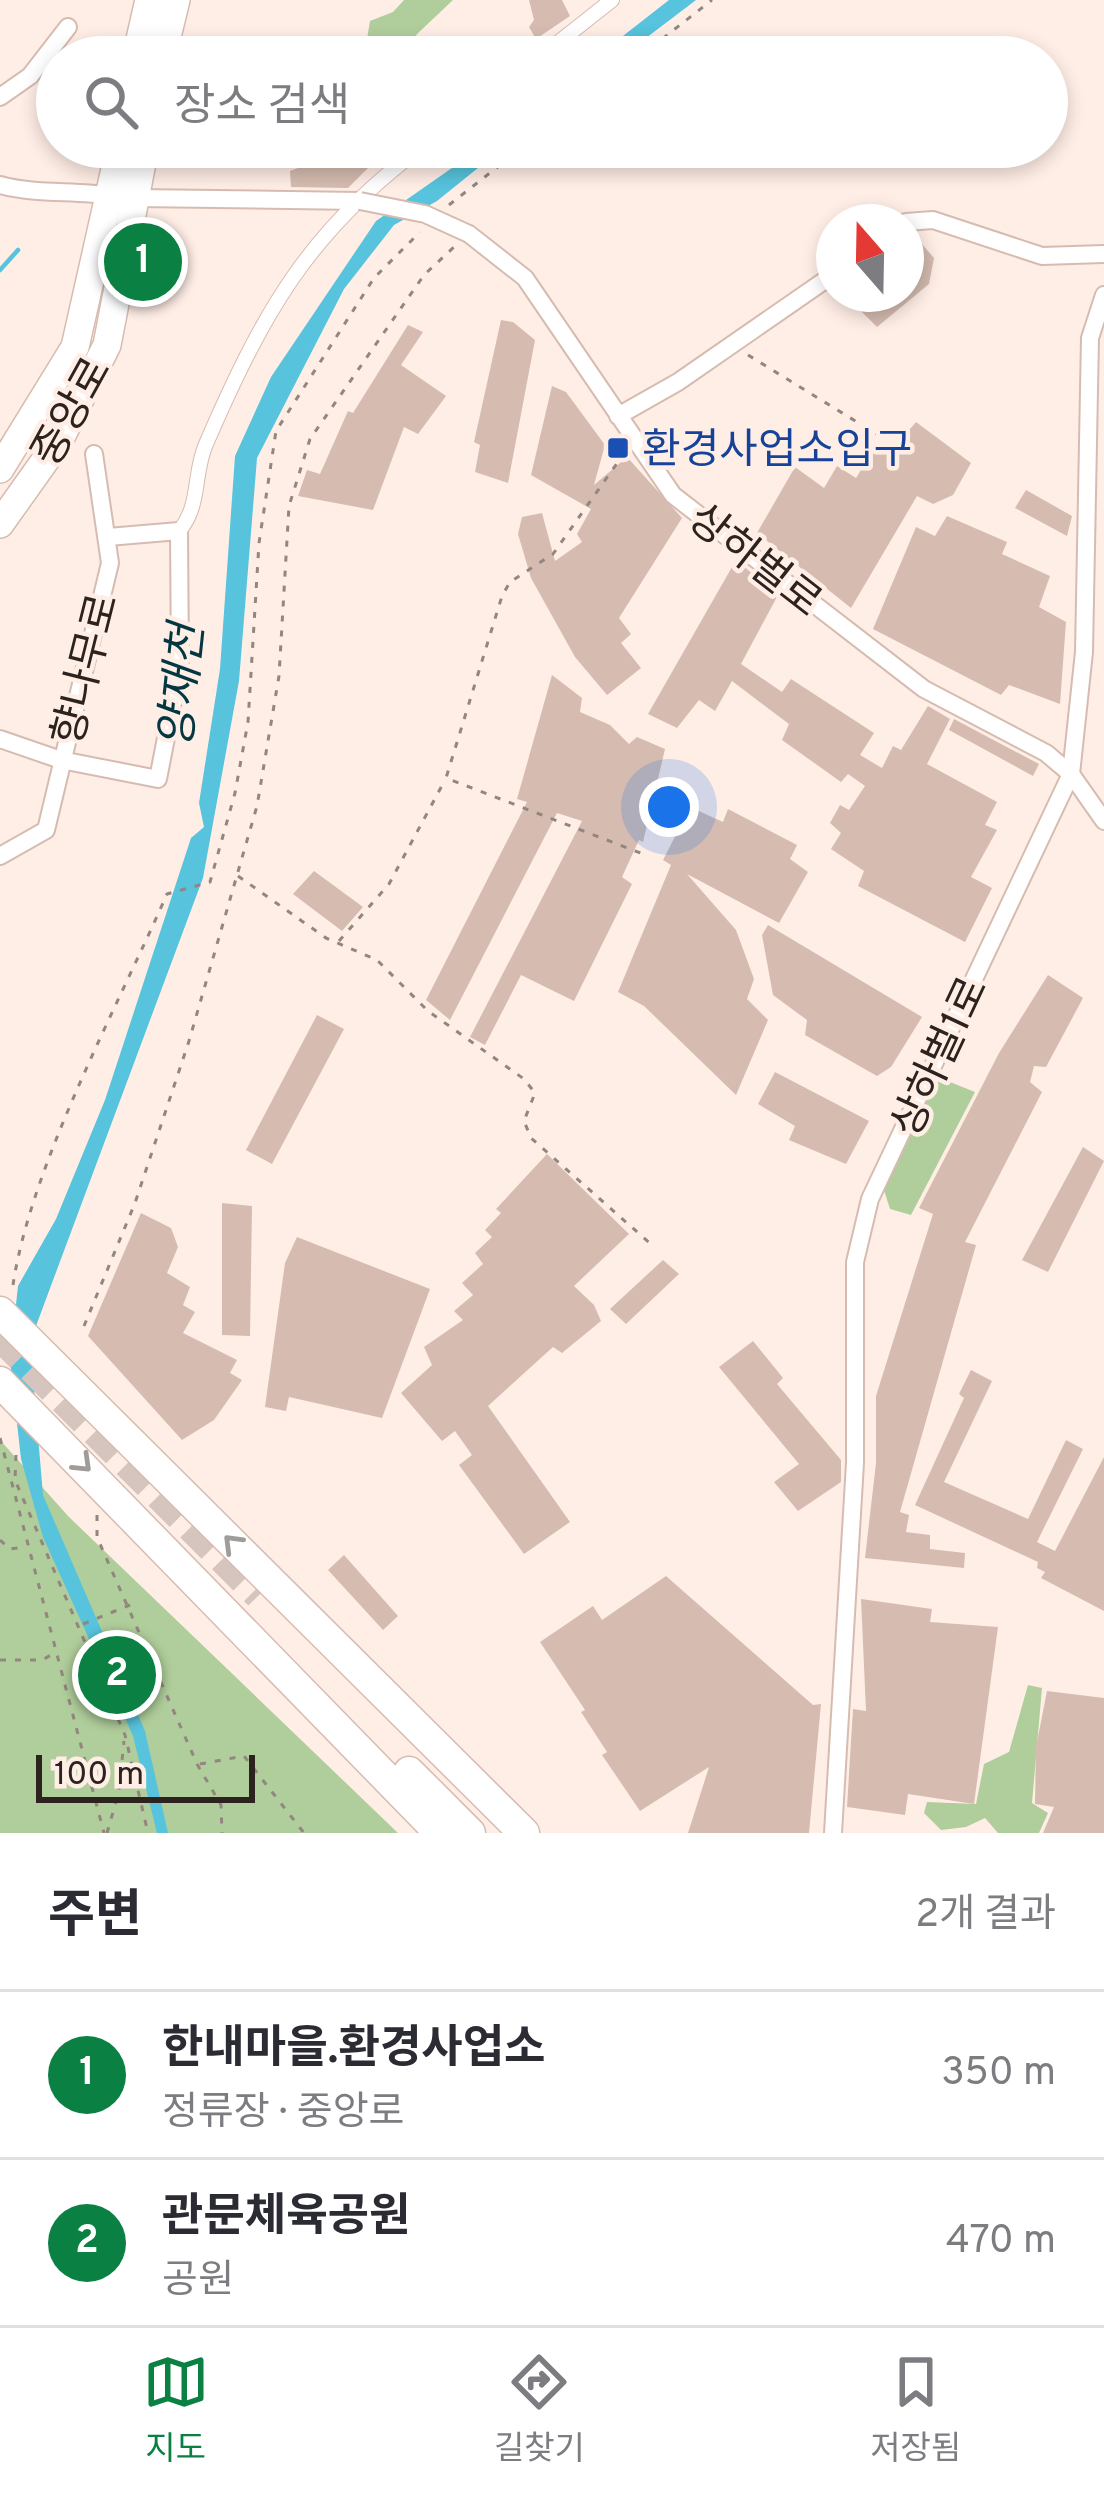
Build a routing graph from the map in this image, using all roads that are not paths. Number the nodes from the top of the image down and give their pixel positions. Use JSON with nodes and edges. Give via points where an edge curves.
{"nodes":[{"id":1,"x":149,"y":0,"type":"edge"},
{"id":2,"x":176,"y":0,"type":"edge"},
{"id":3,"x":612,"y":0,"type":"edge"},
{"id":4,"x":68,"y":27,"type":"dead end"},
{"id":5,"x":61,"y":36,"type":"edge"},
{"id":6,"x":141,"y":36,"type":"edge"},
{"id":7,"x":167,"y":36,"type":"edge"},
{"id":8,"x":567,"y":36,"type":"edge"},
{"id":9,"x":36,"y":68,"type":"edge"},
{"id":10,"x":0,"y":97,"type":"edge"},
{"id":11,"x":122,"y":168,"type":"edge"},
{"id":12,"x":136,"y":168,"type":"edge"},
{"id":13,"x":396,"y":168,"type":"edge"},
{"id":14,"x":0,"y":185,"type":"edge"},
{"id":15,"x":124,"y":197,"type":"junction"},
{"id":16,"x":356,"y":201,"type":"junction"},
{"id":17,"x":924,"y":221,"type":"edge"},
{"id":18,"x":1104,"y":254,"type":"edge"},
{"id":19,"x":816,"y":287,"type":"edge"},
{"id":20,"x":1104,"y":295,"type":"edge"},
{"id":21,"x":618,"y":416,"type":"junction"},
{"id":22,"x":94,"y":454,"type":"dead end"},
{"id":23,"x":0,"y":469,"type":"edge"},
{"id":24,"x":0,"y":524,"type":"edge"},
{"id":25,"x":179,"y":531,"type":"junction"},
{"id":26,"x":108,"y":537,"type":"junction"},
{"id":27,"x":0,"y":739,"type":"edge"},
{"id":28,"x":61,"y":760,"type":"junction"},
{"id":29,"x":1071,"y":774,"type":"junction"},
{"id":30,"x":1104,"y":821,"type":"edge"},
{"id":31,"x":0,"y":856,"type":"edge"},
{"id":32,"x":6,"y":1299,"type":"edge"},
{"id":33,"x":0,"y":1382,"type":"edge"},
{"id":34,"x":95,"y":1407,"type":"junction"},
{"id":35,"x":48,"y":1430,"type":"junction"},
{"id":36,"x":429,"y":1829,"type":"edge"},
{"id":37,"x":470,"y":1833,"type":"edge"},
{"id":38,"x":498,"y":1833,"type":"edge"},
{"id":39,"x":524,"y":1833,"type":"edge"},
{"id":40,"x":833,"y":1833,"type":"edge"}],
"edges":[{"from":1,"to":6,"type":"main road"},
{"from":2,"to":7,"type":"main road"},
{"from":3,"to":8,"type":"street"},
{"from":4,"to":5,"type":"street"},
{"from":9,"to":10,"type":"street"},
{"from":11,"to":15,"type":"main road","name":"중앙로"},
{"from":12,"to":15,"type":"main road","name":"중앙로"},
{"from":13,"to":16,"type":"street"},
{"from":14,"to":15,"type":"street"},
{"from":15,"to":16,"type":"street"},
{"from":15,"to":23,"type":"main road","name":"중앙로","via":[[75,347]]},
{"from":15,"to":24,"type":"main road","name":"중앙로","via":[[106,345],[58,441]]},
{"from":16,"to":21,"type":"street","name":"상하벌로","bridge":true,"via":[[425,214],[469,234],[525,278]]},
{"from":16,"to":25,"type":"street","via":[[273,304],[252,343],[202,454],[191,518]]},
{"from":17,"to":18,"type":"street","via":[[1042,256]]},
{"from":19,"to":21,"type":"street"},
{"from":20,"to":29,"type":"street","name":"상하벌1로","via":[[1090,338],[1084,652]]},
{"from":21,"to":29,"type":"street","name":"상하벌로","via":[[673,495],[924,689]]},
{"from":22,"to":26,"type":"street","name":"향나무로"},
{"from":25,"to":26,"type":"street"},
{"from":25,"to":28,"type":"street","via":[[180,666],[158,779]]},
{"from":26,"to":28,"type":"street","name":"향나무로","via":[[110,563]]},
{"from":27,"to":28,"type":"street"},
{"from":28,"to":31,"type":"street","name":"향나무로","via":[[46,830]]},
{"from":29,"to":30,"type":"street","name":"상하벌로"},
{"from":29,"to":40,"type":"street","name":"상하벌1로","via":[[870,1199],[855,1262],[855,1463]]},
{"from":32,"to":34,"type":"highway"},
{"from":33,"to":35,"type":"highway"},
{"from":34,"to":35,"type":"highway","via":[[59,1384],[44,1385],[37,1402]]},
{"from":39,"to":34,"type":"highway","one_way":true},
{"from":35,"to":36,"type":"highway","one_way":true},
{"from":37,"to":38,"type":"highway","via":[[254,1602]]}]}
